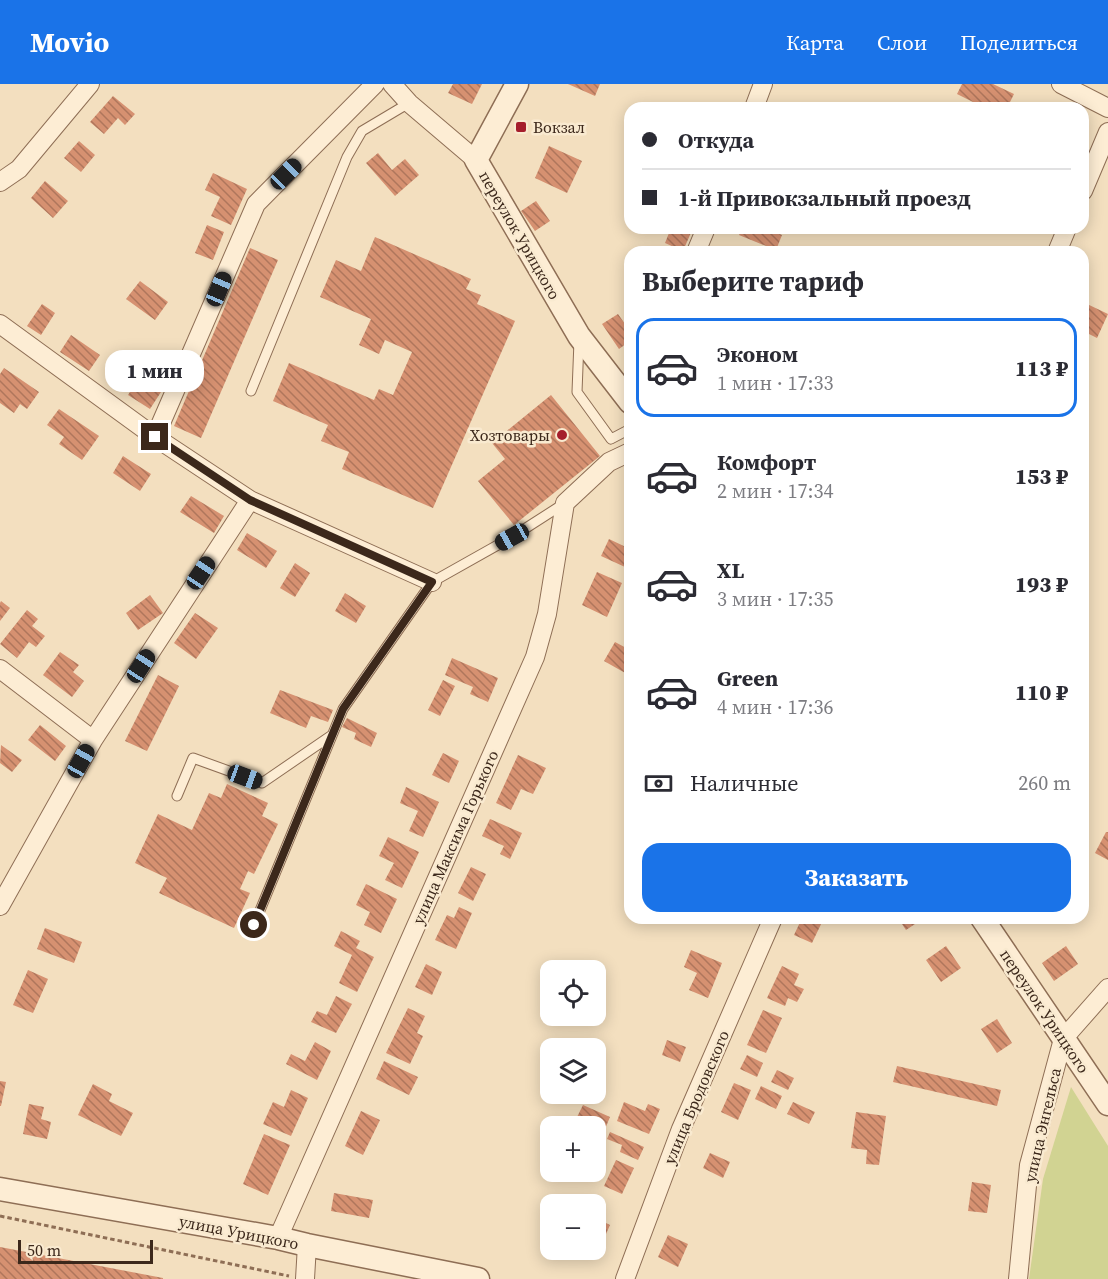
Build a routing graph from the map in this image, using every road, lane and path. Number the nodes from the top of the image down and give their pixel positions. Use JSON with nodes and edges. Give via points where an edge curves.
{"nodes":[{"id":1,"x":90,"y":84,"type":"edge"},
{"id":2,"x":375,"y":84,"type":"edge"},
{"id":3,"x":392,"y":84,"type":"edge"},
{"id":4,"x":517,"y":84,"type":"edge"},
{"id":5,"x":763,"y":84,"type":"edge"},
{"id":6,"x":1061,"y":84,"type":"edge"},
{"id":7,"x":756,"y":102,"type":"edge"},
{"id":8,"x":409,"y":103,"type":"junction"},
{"id":9,"x":1108,"y":108,"type":"edge"},
{"id":10,"x":1108,"y":132,"type":"edge"},
{"id":11,"x":476,"y":160,"type":"junction"},
{"id":12,"x":1089,"y":177,"type":"edge"},
{"id":13,"x":0,"y":182,"type":"edge"},
{"id":14,"x":0,"y":324,"type":"edge"},
{"id":15,"x":579,"y":336,"type":"junction"},
{"id":16,"x":624,"y":388,"type":"edge"},
{"id":17,"x":251,"y":391,"type":"dead end"},
{"id":18,"x":624,"y":432,"type":"edge"},
{"id":19,"x":155,"y":437,"type":"junction"},
{"id":20,"x":624,"y":455,"type":"edge"},
{"id":21,"x":250,"y":500,"type":"junction"},
{"id":22,"x":565,"y":503,"type":"junction"},
{"id":23,"x":432,"y":582,"type":"junction"},
{"id":24,"x":0,"y":669,"type":"edge"},
{"id":25,"x":332,"y":735,"type":"junction"},
{"id":26,"x":93,"y":740,"type":"junction"},
{"id":27,"x":177,"y":796,"type":"dead end"},
{"id":28,"x":0,"y":906,"type":"edge"},
{"id":29,"x":770,"y":924,"type":"edge"},
{"id":30,"x":986,"y":924,"type":"edge"},
{"id":31,"x":254,"y":925,"type":"dead end"},
{"id":32,"x":1108,"y":988,"type":"edge"},
{"id":33,"x":1064,"y":1039,"type":"junction"},
{"id":34,"x":1108,"y":1104,"type":"edge"},
{"id":35,"x":0,"y":1189,"type":"edge"},
{"id":36,"x":0,"y":1216,"type":"edge"},
{"id":37,"x":278,"y":1238,"type":"junction"},
{"id":38,"x":307,"y":1245,"type":"junction"},
{"id":39,"x":299,"y":1278,"type":"edge"},
{"id":40,"x":478,"y":1279,"type":"edge"},
{"id":41,"x":625,"y":1279,"type":"edge"},
{"id":42,"x":1018,"y":1279,"type":"edge"}],
"edges":[{"from":1,"to":13,"type":"street","via":[[19,170]]},
{"from":2,"to":19,"type":"street","via":[[256,204]]},
{"from":3,"to":8,"type":"street","name":"переулок Урицкого"},
{"from":4,"to":11,"type":"street"},
{"from":5,"to":7,"type":"street"},
{"from":6,"to":9,"type":"street"},
{"from":8,"to":11,"type":"street","name":"переулок Урицкого"},
{"from":8,"to":17,"type":"lane","via":[[362,131],[357,139]]},
{"from":10,"to":12,"type":"street"},
{"from":11,"to":15,"type":"street","name":"переулок Урицкого"},
{"from":14,"to":19,"type":"street"},
{"from":15,"to":16,"type":"street","name":"переулок Урицкого"},
{"from":15,"to":18,"type":"lane","via":[[578,392],[611,439]]},
{"from":19,"to":21,"type":"street"},
{"from":20,"to":22,"type":"street","via":[[609,462]]},
{"from":21,"to":23,"type":"street"},
{"from":21,"to":26,"type":"street"},
{"from":22,"to":23,"type":"lane"},
{"from":22,"to":37,"type":"street","name":"улица Максима Горького","via":[[547,614],[534,657]]},
{"from":23,"to":25,"type":"lane","via":[[343,709]]},
{"from":24,"to":26,"type":"street"},
{"from":25,"to":27,"type":"lane","via":[[262,783],[193,758]]},
{"from":25,"to":31,"type":"lane"},
{"from":26,"to":28,"type":"street"},
{"from":29,"to":41,"type":"street","name":"улица Бродовского","via":[[681,1129]]},
{"from":30,"to":33,"type":"street","name":"переулок Урицкого"},
{"from":32,"to":33,"type":"street","name":"улица Энгельса"},
{"from":33,"to":34,"type":"street","name":"переулок Урицкого"},
{"from":33,"to":42,"type":"street","name":"улица Энгельса","via":[[1029,1165]]},
{"from":35,"to":37,"type":"street","name":"улица Урицкого"},
{"from":36,"to":39,"type":"path"},
{"from":37,"to":38,"type":"street","name":"улица Урицкого"},
{"from":38,"to":39,"type":"street"},
{"from":38,"to":40,"type":"street","name":"улица Урицкого"}]}
